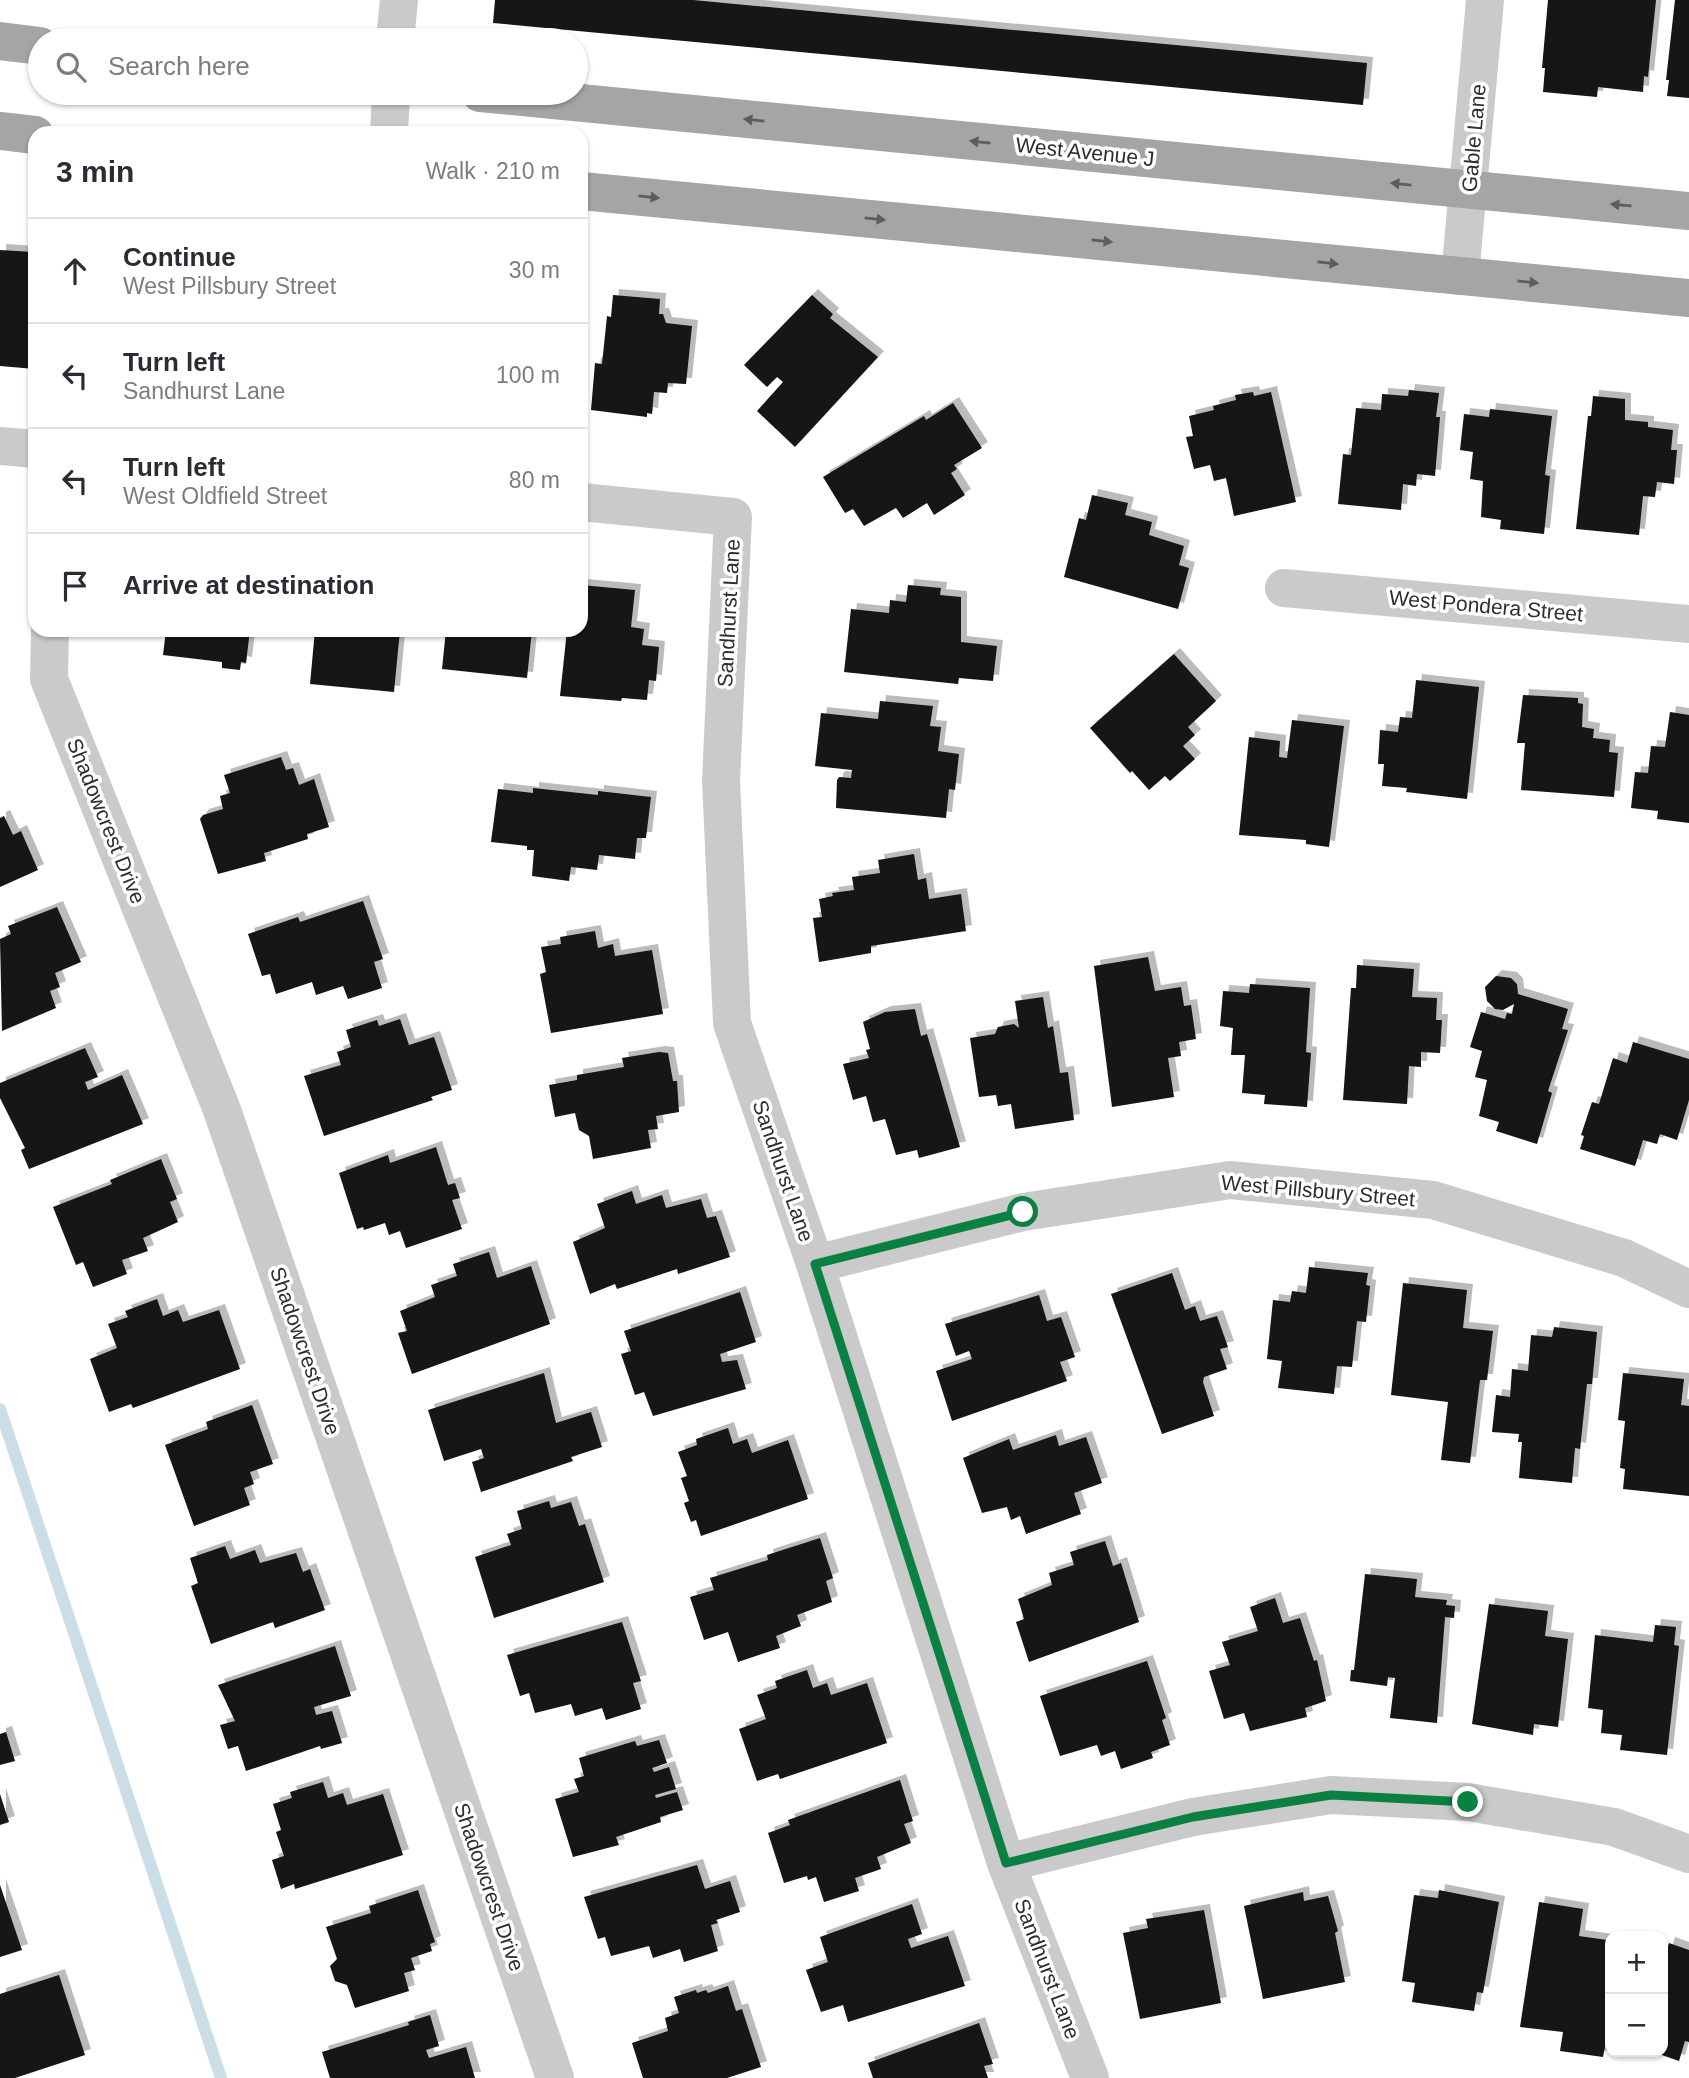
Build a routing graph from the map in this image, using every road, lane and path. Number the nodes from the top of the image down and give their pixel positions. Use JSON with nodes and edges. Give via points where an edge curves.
{"nodes":[{"id":1,"x":399,"y":0,"type":"edge"},
{"id":2,"x":1485,"y":0,"type":"edge"},
{"id":3,"x":397,"y":28,"type":"edge"},
{"id":4,"x":0,"y":41,"type":"edge"},
{"id":5,"x":28,"y":44,"type":"edge"},
{"id":6,"x":588,"y":104,"type":"edge"},
{"id":7,"x":390,"y":105,"type":"edge"},
{"id":8,"x":389,"y":126,"type":"edge"},
{"id":9,"x":0,"y":131,"type":"edge"},
{"id":10,"x":28,"y":134,"type":"edge"},
{"id":11,"x":1469,"y":190,"type":"junction"},
{"id":12,"x":588,"y":192,"type":"edge"},
{"id":13,"x":1689,"y":211,"type":"edge"},
{"id":14,"x":1460,"y":276,"type":"junction"},
{"id":15,"x":1689,"y":298,"type":"edge"},
{"id":16,"x":0,"y":446,"type":"edge"},
{"id":17,"x":28,"y":448,"type":"edge"},
{"id":18,"x":588,"y":503,"type":"edge"},
{"id":19,"x":1284,"y":588,"type":"dead end"},
{"id":20,"x":1689,"y":624,"type":"edge"},
{"id":21,"x":50,"y":637,"type":"edge"},
{"id":22,"x":815,"y":1264,"type":"junction"},
{"id":23,"x":1689,"y":1289,"type":"edge"},
{"id":24,"x":1689,"y":1854,"type":"edge"},
{"id":25,"x":1006,"y":1863,"type":"junction"},
{"id":26,"x":555,"y":2078,"type":"edge"},
{"id":27,"x":1090,"y":2078,"type":"edge"}],
"edges":[{"from":1,"to":3,"type":"street"},
{"from":2,"to":11,"type":"street","name":"Gable Lane"},
{"from":4,"to":5,"type":"main road"},
{"from":11,"to":6,"type":"main road","name":"West Avenue J","one_way":true},
{"from":7,"to":8,"type":"street"},
{"from":9,"to":10,"type":"main road"},
{"from":13,"to":11,"type":"main road","name":"West Avenue J","one_way":true},
{"from":11,"to":14,"type":"street","name":"Gable Lane"},
{"from":12,"to":14,"type":"main road","one_way":true},
{"from":14,"to":15,"type":"main road","one_way":true},
{"from":16,"to":17,"type":"street"},
{"from":18,"to":22,"type":"street","name":"Sandhurst Lane","via":[[733,517],[720,781],[732,1023]]},
{"from":19,"to":20,"type":"street","name":"West Pondera Street"},
{"from":21,"to":26,"type":"street","name":"Shadowcrest Drive","via":[[49,679],[222,1110]]},
{"from":22,"to":23,"type":"street","name":"West Pillsbury Street","via":[[1023,1212],[1230,1180],[1433,1200],[1624,1258]]},
{"from":22,"to":25,"type":"street","name":"Sandhurst Lane"},
{"from":24,"to":25,"type":"street","via":[[1614,1827],[1468,1802],[1331,1795],[1193,1817]]},
{"from":25,"to":27,"type":"street","name":"Sandhurst Lane"}]}
